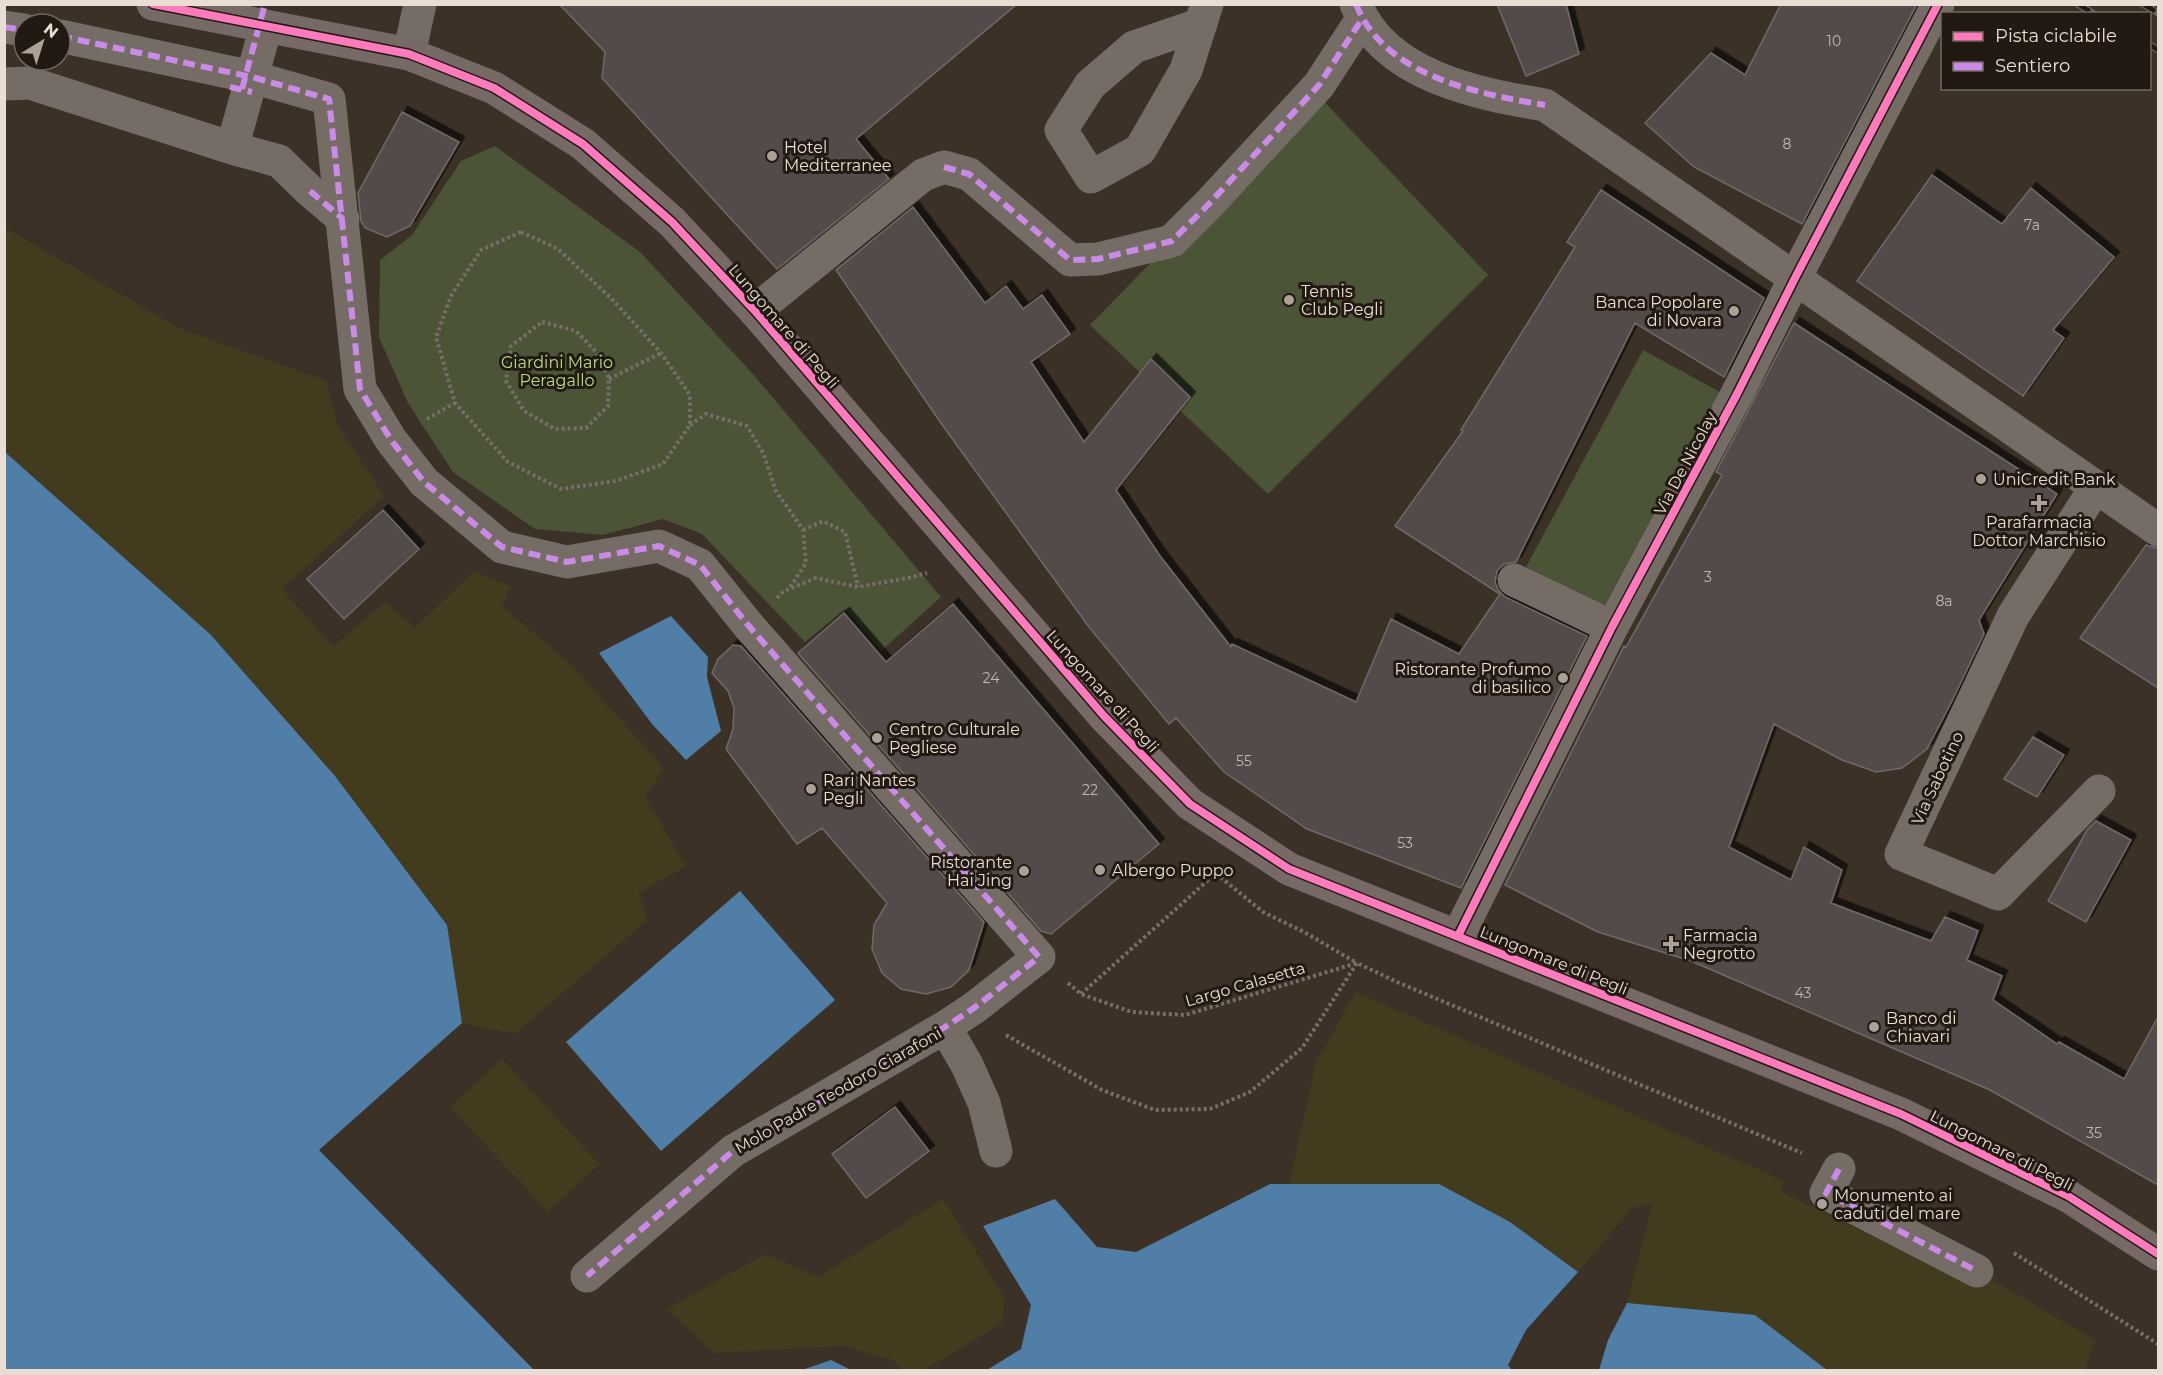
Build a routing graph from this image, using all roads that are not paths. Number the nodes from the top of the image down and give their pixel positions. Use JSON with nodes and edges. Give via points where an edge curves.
{"nodes":[{"id":1,"x":153,"y":4,"type":"edge"},
{"id":2,"x":420,"y":4,"type":"edge"},
{"id":3,"x":1938,"y":4,"type":"edge"},
{"id":4,"x":1359,"y":12,"type":"edge"},
{"id":5,"x":1204,"y":14,"type":"edge"},
{"id":6,"x":266,"y":27,"type":"junction"},
{"id":7,"x":72,"y":39,"type":"edge"},
{"id":8,"x":409,"y":54,"type":"junction"},
{"id":9,"x":252,"y":77,"type":"junction"},
{"id":10,"x":4,"y":84,"type":"edge"},
{"id":11,"x":232,"y":148,"type":"junction"},
{"id":12,"x":343,"y":219,"type":"junction"},
{"id":13,"x":1795,"y":278,"type":"junction"},
{"id":14,"x":755,"y":311,"type":"junction"},
{"id":15,"x":2096,"y":487,"type":"junction"},
{"id":16,"x":2158,"y":530,"type":"edge"},
{"id":17,"x":1514,"y":580,"type":"dead end"},
{"id":18,"x":1612,"y":627,"type":"junction"},
{"id":19,"x":2099,"y":791,"type":"dead end"},
{"id":20,"x":1458,"y":936,"type":"junction"},
{"id":21,"x":945,"y":1027,"type":"junction"},
{"id":22,"x":996,"y":1151,"type":"dead end"},
{"id":23,"x":1839,"y":1169,"type":"road end"},
{"id":24,"x":2158,"y":1254,"type":"edge"},
{"id":25,"x":1977,"y":1271,"type":"dead end"},
{"id":26,"x":587,"y":1276,"type":"dead end"}],
"edges":[{"from":1,"to":6,"type":"main road","name":"Lungomare di Pegli"},
{"from":2,"to":8,"type":"street"},
{"from":3,"to":13,"type":"street","name":"Via De Nicolay"},
{"from":4,"to":13,"type":"street","via":[[1393,54],[1446,83],[1545,105]]},
{"from":4,"to":14,"type":"street","via":[[1319,85],[1173,241],[1098,259],[1070,260],[969,174],[944,167],[923,176]]},
{"from":5,"to":5,"type":"street","via":[[1134,47],[1090,85],[1061,130],[1092,177],[1140,150],[1186,70]]},
{"from":6,"to":8,"type":"main road","name":"Lungomare di Pegli"},
{"from":6,"to":9,"type":"street"},
{"from":7,"to":9,"type":"street"},
{"from":8,"to":14,"type":"main road","name":"Lungomare di Pegli","via":[[494,88],[583,144],[672,222]]},
{"from":9,"to":11,"type":"street"},
{"from":9,"to":12,"type":"street","via":[[329,99]]},
{"from":10,"to":11,"type":"street","via":[[30,83]]},
{"from":11,"to":12,"type":"street","via":[[279,160]]},
{"from":12,"to":21,"type":"street","name":"Molo Padre Teodoro Ciarafoni","via":[[360,389],[391,440],[424,482],[502,547],[567,562],[659,546],[700,565],[1039,957]]},
{"from":13,"to":15,"type":"street"},
{"from":13,"to":18,"type":"street","name":"Via De Nicolay"},
{"from":14,"to":20,"type":"main road","name":"Lungomare di Pegli","via":[[1104,716],[1190,804],[1289,869]]},
{"from":15,"to":16,"type":"street"},
{"from":15,"to":19,"type":"street","name":"Via Sabotino","via":[[2013,616],[1901,854],[1998,894]]},
{"from":17,"to":18,"type":"street"},
{"from":18,"to":20,"type":"street","name":"Via De Nicolay"},
{"from":20,"to":24,"type":"main road","name":"Lungomare di Pegli","via":[[1901,1114],[2068,1196]]},
{"from":21,"to":22,"type":"street","via":[[968,1065],[984,1103]]},
{"from":21,"to":26,"type":"street","name":"Molo Padre Teodoro Ciarafoni","via":[[733,1151]]},
{"from":23,"to":25,"type":"street","via":[[1826,1193]]}]}
